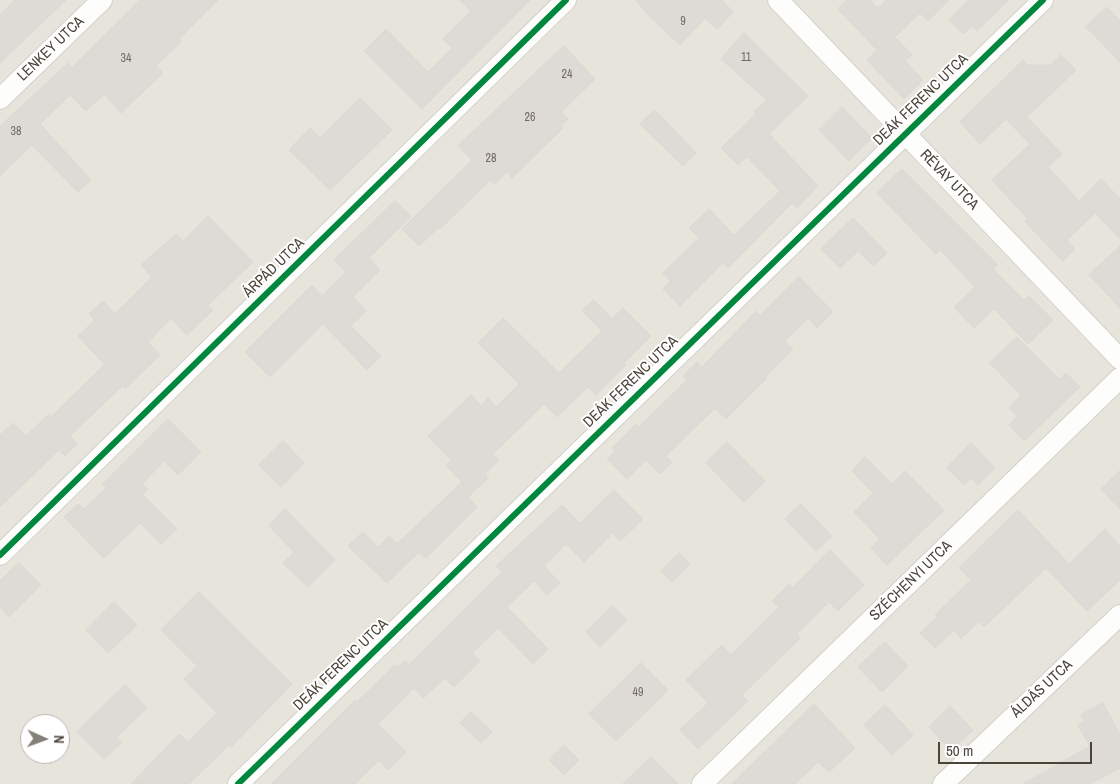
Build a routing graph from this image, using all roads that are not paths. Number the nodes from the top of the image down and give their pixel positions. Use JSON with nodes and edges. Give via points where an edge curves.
{"nodes":[{"id":1,"x":102,"y":0,"type":"edge"},
{"id":2,"x":566,"y":0,"type":"edge"},
{"id":3,"x":778,"y":0,"type":"edge"},
{"id":4,"x":1043,"y":0,"type":"edge"},
{"id":5,"x":0,"y":99,"type":"edge"},
{"id":6,"x":904,"y":133,"type":"junction"},
{"id":7,"x":1120,"y":359,"type":"edge"},
{"id":8,"x":1120,"y":378,"type":"edge"},
{"id":9,"x":0,"y":555,"type":"edge"},
{"id":10,"x":1120,"y":615,"type":"edge"},
{"id":11,"x":238,"y":784,"type":"edge"},
{"id":12,"x":702,"y":784,"type":"edge"},
{"id":13,"x":943,"y":784,"type":"edge"}],
"edges":[{"from":1,"to":5,"type":"street","name":"LENKEY UTCA"},
{"from":2,"to":9,"type":"street","name":"ÁRPÁD UTCA"},
{"from":3,"to":6,"type":"street","name":"RÉVAY UTCA"},
{"from":4,"to":6,"type":"street","name":"DEÁK FERENC UTCA"},
{"from":6,"to":7,"type":"street","name":"RÉVAY UTCA"},
{"from":6,"to":11,"type":"street","name":"DEÁK FERENC UTCA"},
{"from":8,"to":12,"type":"street","name":"SZÉCHENYI UTCA"},
{"from":10,"to":13,"type":"street","name":"ÁLDÁS UTCA"}]}
